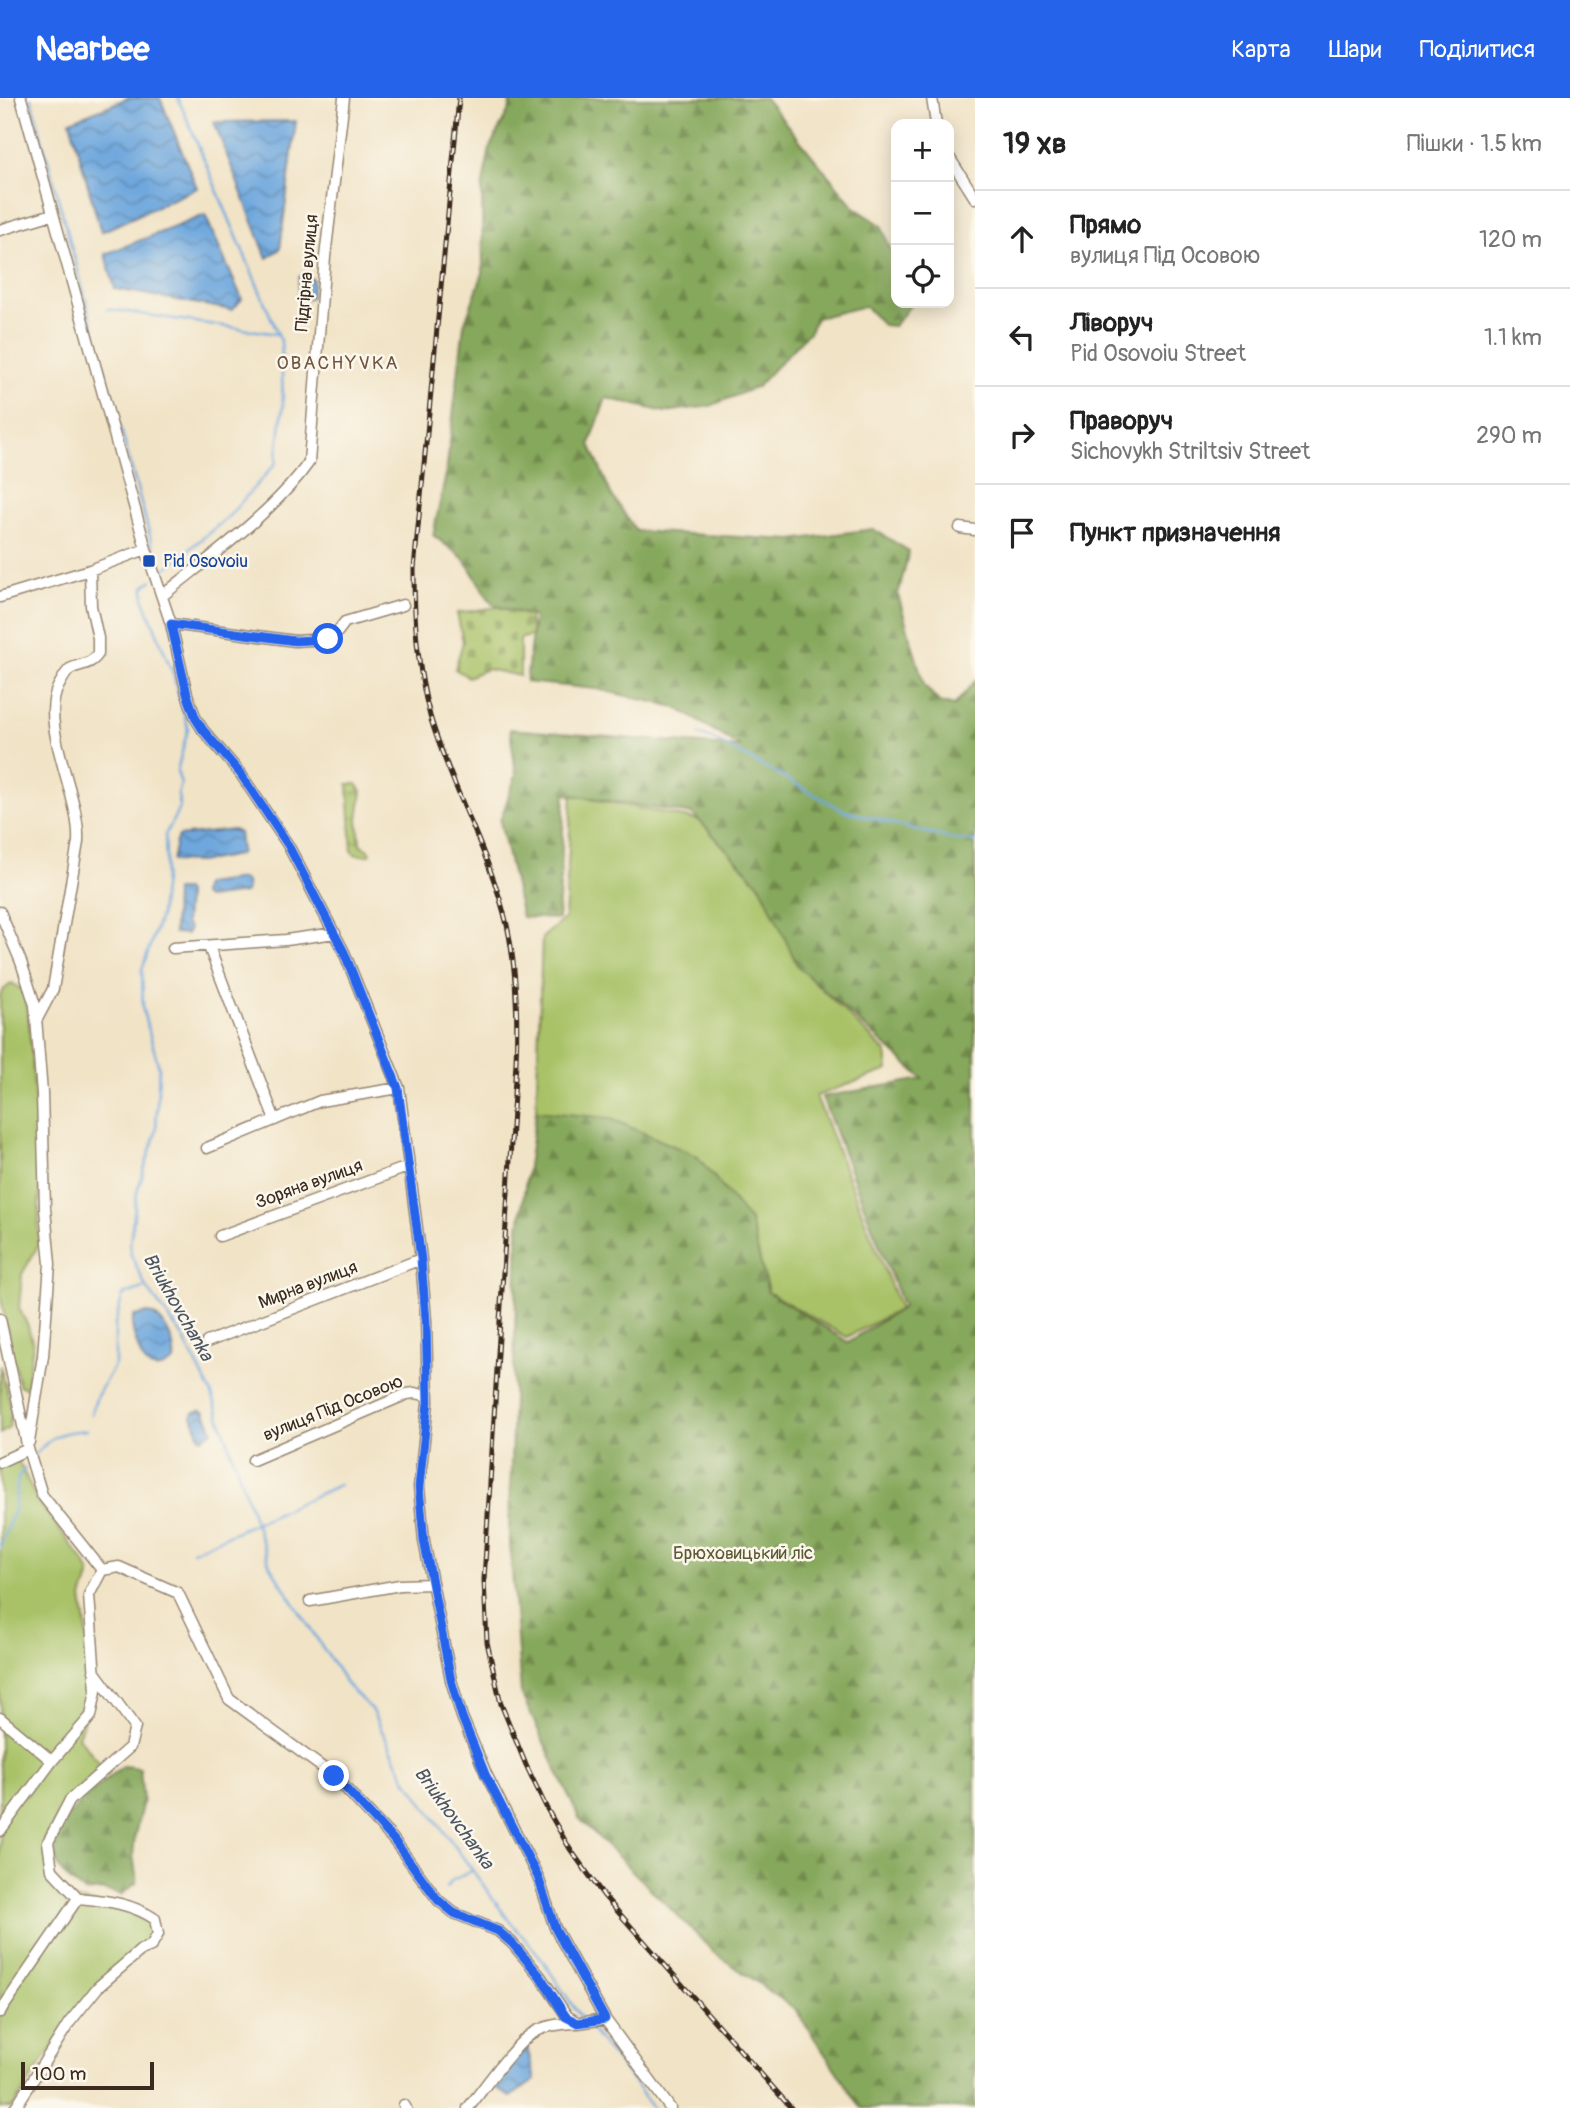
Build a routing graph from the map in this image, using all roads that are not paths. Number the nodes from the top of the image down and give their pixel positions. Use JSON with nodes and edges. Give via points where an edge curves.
{"nodes":[{"id":1,"x":21,"y":98,"type":"edge"},
{"id":2,"x":344,"y":98,"type":"edge"},
{"id":3,"x":932,"y":98,"type":"edge"},
{"id":4,"x":935,"y":119,"type":"edge"},
{"id":5,"x":954,"y":165,"type":"edge"},
{"id":6,"x":975,"y":198,"type":"edge"},
{"id":7,"x":53,"y":215,"type":"junction"},
{"id":8,"x":0,"y":230,"type":"edge"},
{"id":9,"x":960,"y":528,"type":"dead end"},
{"id":10,"x":975,"y":530,"type":"edge"},
{"id":11,"x":146,"y":549,"type":"junction"},
{"id":12,"x":90,"y":570,"type":"junction"},
{"id":13,"x":161,"y":591,"type":"junction"},
{"id":14,"x":0,"y":597,"type":"edge"},
{"id":15,"x":403,"y":605,"type":"dead end"},
{"id":16,"x":171,"y":624,"type":"junction"},
{"id":17,"x":0,"y":912,"type":"edge"},
{"id":18,"x":335,"y":933,"type":"junction"},
{"id":19,"x":209,"y":947,"type":"junction"},
{"id":20,"x":173,"y":948,"type":"dead end"},
{"id":21,"x":36,"y":1021,"type":"junction"},
{"id":22,"x":398,"y":1088,"type":"junction"},
{"id":23,"x":275,"y":1120,"type":"junction"},
{"id":24,"x":207,"y":1148,"type":"dead end"},
{"id":25,"x":410,"y":1166,"type":"junction"},
{"id":26,"x":220,"y":1236,"type":"dead end"},
{"id":27,"x":421,"y":1259,"type":"junction"},
{"id":28,"x":0,"y":1319,"type":"edge"},
{"id":29,"x":208,"y":1342,"type":"dead end"},
{"id":30,"x":428,"y":1396,"type":"junction"},
{"id":31,"x":28,"y":1449,"type":"junction"},
{"id":32,"x":253,"y":1460,"type":"dead end"},
{"id":33,"x":0,"y":1462,"type":"edge"},
{"id":34,"x":102,"y":1570,"type":"junction"},
{"id":35,"x":432,"y":1584,"type":"junction"},
{"id":36,"x":310,"y":1601,"type":"dead end"},
{"id":37,"x":94,"y":1671,"type":"junction"},
{"id":38,"x":0,"y":1718,"type":"edge"},
{"id":39,"x":52,"y":1761,"type":"junction"},
{"id":40,"x":0,"y":1831,"type":"edge"},
{"id":41,"x":78,"y":1898,"type":"junction"},
{"id":42,"x":0,"y":2012,"type":"edge"},
{"id":43,"x":605,"y":2019,"type":"junction"},
{"id":44,"x":577,"y":2023,"type":"junction"},
{"id":45,"x":15,"y":2108,"type":"edge"},
{"id":46,"x":468,"y":2108,"type":"edge"},
{"id":47,"x":670,"y":2108,"type":"edge"}],
"edges":[{"from":1,"to":7,"type":"street"},
{"from":2,"to":13,"type":"street","name":"Підгірна вулиця","via":[[325,257],[309,462],[295,483],[233,538]]},
{"from":3,"to":4,"type":"street"},
{"from":5,"to":6,"type":"street"},
{"from":7,"to":8,"type":"street"},
{"from":7,"to":11,"type":"street"},
{"from":9,"to":10,"type":"street"},
{"from":11,"to":12,"type":"street"},
{"from":11,"to":13,"type":"street"},
{"from":12,"to":14,"type":"street"},
{"from":12,"to":21,"type":"street","via":[[98,654],[88,664],[67,672],[56,690],[53,719],[79,824],[78,842],[53,989]]},
{"from":13,"to":16,"type":"street"},
{"from":15,"to":16,"type":"street","via":[[345,622],[328,639],[295,641]]},
{"from":16,"to":18,"type":"street","via":[[196,719],[280,831]]},
{"from":17,"to":21,"type":"street","via":[[21,962]]},
{"from":18,"to":19,"type":"street"},
{"from":18,"to":22,"type":"street"},
{"from":19,"to":20,"type":"street"},
{"from":19,"to":23,"type":"street"},
{"from":21,"to":31,"type":"street","via":[[50,1264],[43,1356]]},
{"from":22,"to":23,"type":"street","via":[[320,1101]]},
{"from":22,"to":25,"type":"street"},
{"from":23,"to":24,"type":"street"},
{"from":25,"to":26,"type":"street","name":"Зоряна вулиця"},
{"from":25,"to":27,"type":"street"},
{"from":27,"to":29,"type":"street","name":"Мирна вулиця"},
{"from":27,"to":30,"type":"street"},
{"from":28,"to":31,"type":"street"},
{"from":30,"to":32,"type":"street","name":"вулиця Під Осовою","via":[[407,1394]]},
{"from":30,"to":35,"type":"street","via":[[419,1487]]},
{"from":31,"to":33,"type":"street"},
{"from":31,"to":34,"type":"street","via":[[41,1495]]},
{"from":34,"to":37,"type":"street","via":[[89,1595]]},
{"from":34,"to":44,"type":"street","via":[[119,1567],[178,1593],[229,1699],[334,1776],[393,1839],[438,1900],[512,1943],[566,2017]]},
{"from":35,"to":36,"type":"street"},
{"from":35,"to":43,"type":"street","via":[[462,1717],[485,1774],[538,1877],[555,1928]]},
{"from":37,"to":39,"type":"street","via":[[91,1716]]},
{"from":37,"to":41,"type":"street","via":[[135,1727],[130,1747],[70,1800],[48,1842],[52,1870]]},
{"from":38,"to":39,"type":"street"},
{"from":39,"to":40,"type":"street"},
{"from":41,"to":42,"type":"street"},
{"from":41,"to":45,"type":"street","via":[[138,1908],[155,1919],[158,1934],[151,1946],[98,1987],[69,2023]]},
{"from":43,"to":44,"type":"street"},
{"from":43,"to":47,"type":"street"},
{"from":44,"to":46,"type":"street","via":[[532,2033]]}]}
